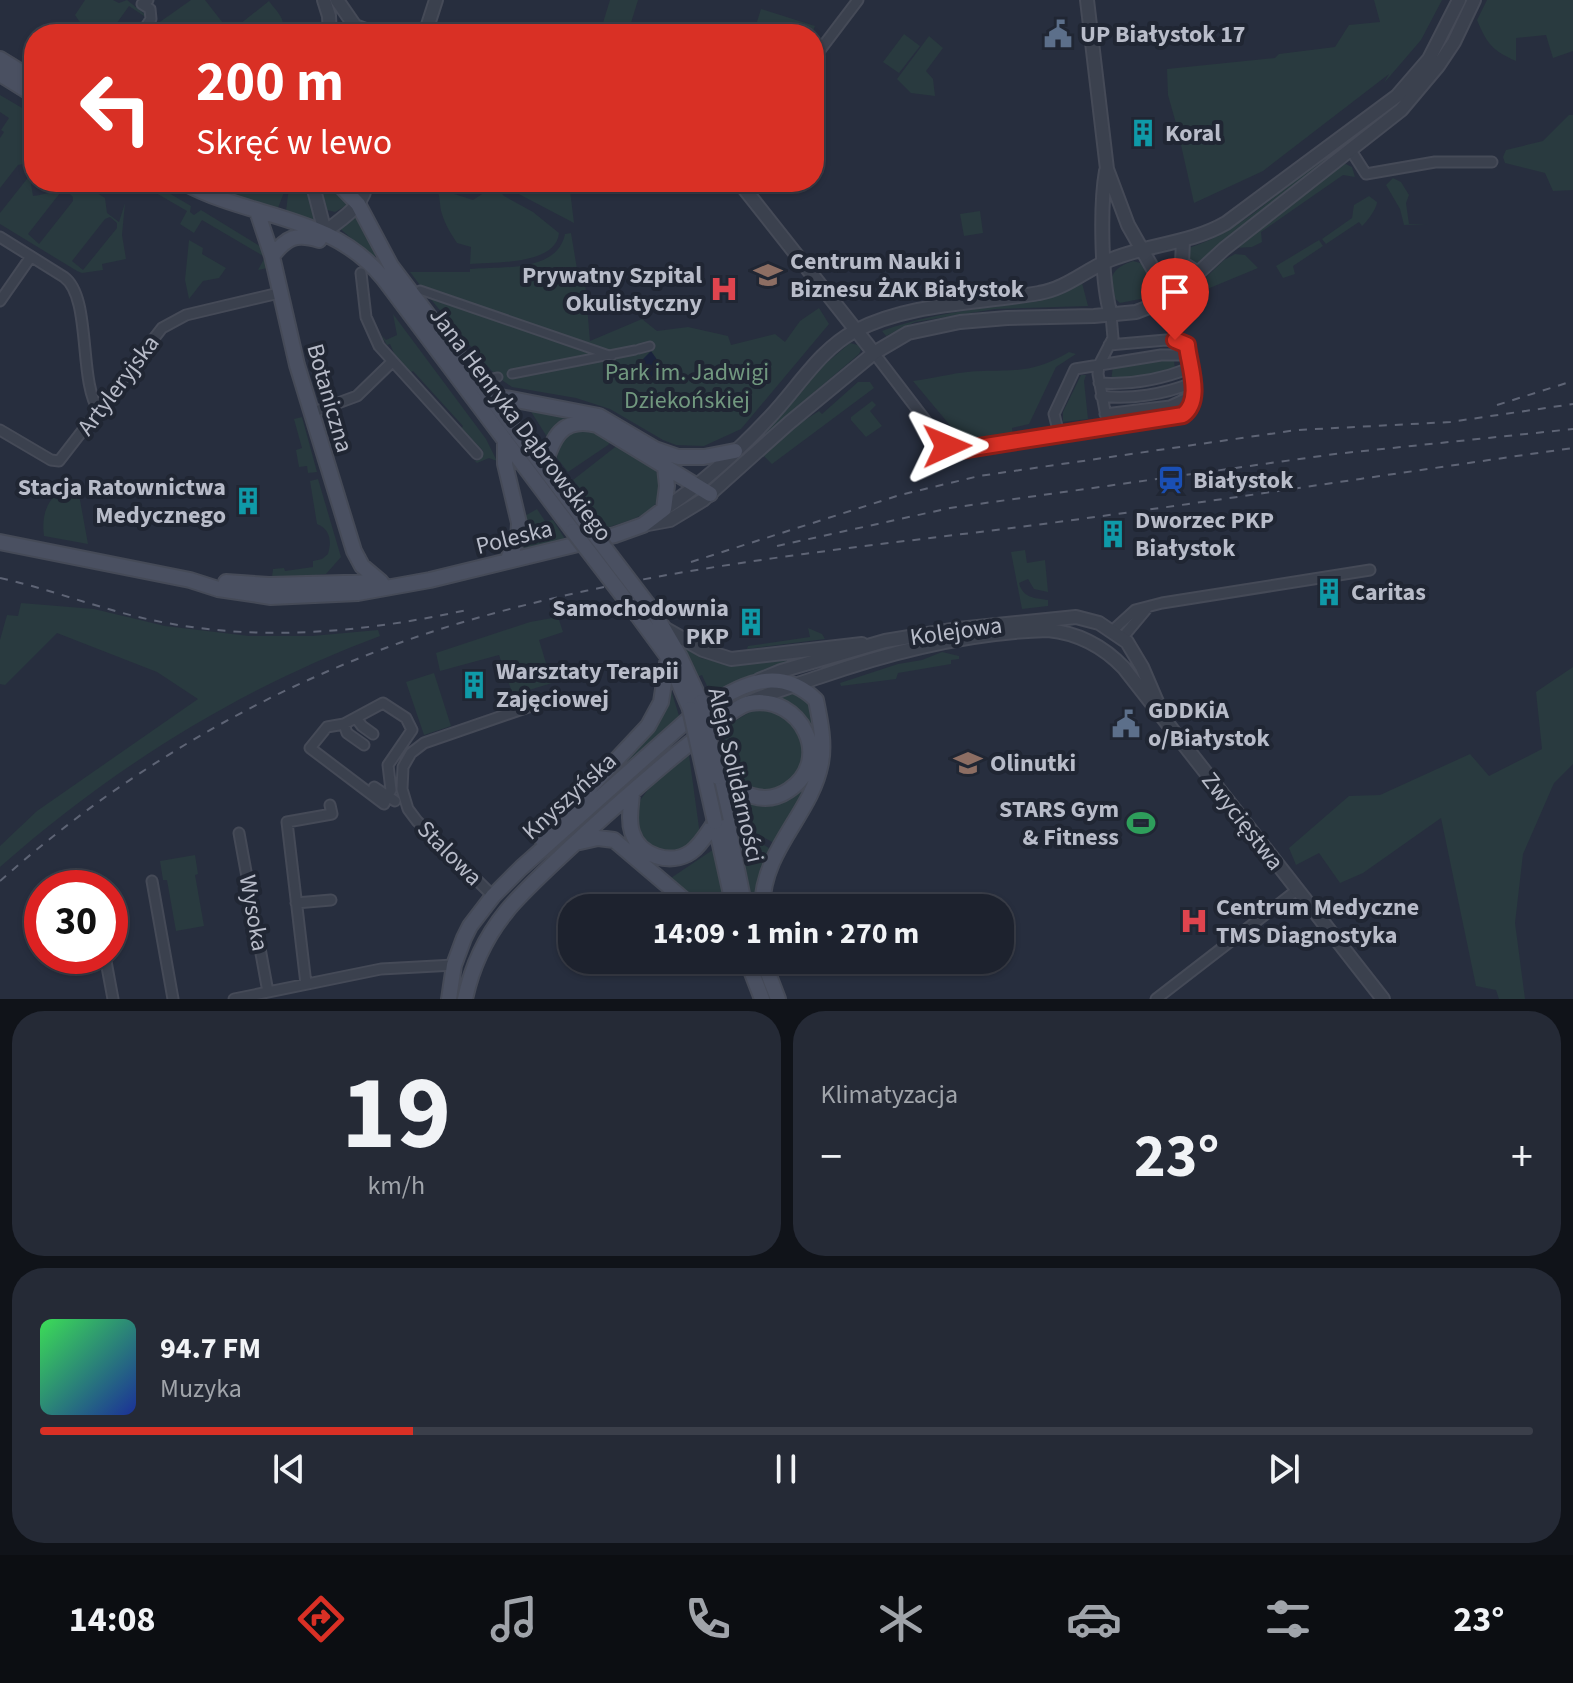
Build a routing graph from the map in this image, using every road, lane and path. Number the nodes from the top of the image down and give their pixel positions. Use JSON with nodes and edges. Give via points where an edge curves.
{"nodes":[{"id":1,"x":324,"y":0,"type":"edge"},
{"id":2,"x":337,"y":0,"type":"edge"},
{"id":3,"x":436,"y":0,"type":"edge"},
{"id":4,"x":858,"y":0,"type":"edge"},
{"id":5,"x":1087,"y":0,"type":"edge"},
{"id":6,"x":1459,"y":0,"type":"edge"},
{"id":7,"x":1474,"y":0,"type":"edge"},
{"id":8,"x":145,"y":2,"type":"edge"},
{"id":9,"x":148,"y":24,"type":"edge"},
{"id":10,"x":329,"y":24,"type":"edge"},
{"id":11,"x":352,"y":24,"type":"edge"},
{"id":12,"x":428,"y":24,"type":"edge"},
{"id":13,"x":824,"y":45,"type":"edge"},
{"id":14,"x":0,"y":59,"type":"edge"},
{"id":15,"x":0,"y":74,"type":"edge"},
{"id":16,"x":24,"y":74,"type":"edge"},
{"id":17,"x":24,"y":89,"type":"edge"},
{"id":18,"x":1342,"y":137,"type":"junction"},
{"id":19,"x":1350,"y":149,"type":"junction"},
{"id":20,"x":1492,"y":162,"type":"dead end"},
{"id":21,"x":1107,"y":169,"type":"junction"},
{"id":22,"x":202,"y":192,"type":"edge"},
{"id":23,"x":315,"y":192,"type":"edge"},
{"id":24,"x":347,"y":192,"type":"edge"},
{"id":25,"x":365,"y":192,"type":"edge"},
{"id":26,"x":747,"y":192,"type":"edge"},
{"id":27,"x":358,"y":204,"type":"junction"},
{"id":28,"x":257,"y":211,"type":"junction"},
{"id":29,"x":325,"y":232,"type":"junction"},
{"id":30,"x":0,"y":237,"type":"edge"},
{"id":31,"x":1183,"y":241,"type":"junction"},
{"id":32,"x":1142,"y":249,"type":"junction"},
{"id":33,"x":272,"y":256,"type":"junction"},
{"id":34,"x":30,"y":258,"type":"junction"},
{"id":35,"x":1105,"y":262,"type":"junction"},
{"id":36,"x":361,"y":273,"type":"dead end"},
{"id":37,"x":1198,"y":273,"type":"junction"},
{"id":38,"x":384,"y":279,"type":"junction"},
{"id":39,"x":420,"y":290,"type":"dead end"},
{"id":40,"x":279,"y":293,"type":"junction"},
{"id":41,"x":1170,"y":299,"type":"junction"},
{"id":42,"x":0,"y":301,"type":"edge"},
{"id":43,"x":1111,"y":315,"type":"junction"},
{"id":44,"x":856,"y":330,"type":"junction"},
{"id":45,"x":1109,"y":345,"type":"junction"},
{"id":46,"x":650,"y":346,"type":"dead end"},
{"id":47,"x":874,"y":353,"type":"junction"},
{"id":48,"x":1188,"y":355,"type":"junction"},
{"id":49,"x":612,"y":356,"type":"junction"},
{"id":50,"x":392,"y":362,"type":"junction"},
{"id":51,"x":1099,"y":365,"type":"junction"},
{"id":52,"x":1190,"y":368,"type":"junction"},
{"id":53,"x":512,"y":374,"type":"dead end"},
{"id":54,"x":1099,"y":383,"type":"junction"},
{"id":55,"x":1192,"y":383,"type":"junction"},
{"id":56,"x":490,"y":395,"type":"junction"},
{"id":57,"x":1194,"y":395,"type":"junction"},
{"id":58,"x":1101,"y":396,"type":"junction"},
{"id":59,"x":99,"y":411,"type":"junction"},
{"id":60,"x":311,"y":413,"type":"junction"},
{"id":61,"x":1105,"y":414,"type":"junction"},
{"id":62,"x":1108,"y":427,"type":"junction"},
{"id":63,"x":0,"y":430,"type":"edge"},
{"id":64,"x":1059,"y":434,"type":"junction"},
{"id":65,"x":505,"y":440,"type":"junction"},
{"id":66,"x":735,"y":451,"type":"junction"},
{"id":67,"x":477,"y":454,"type":"dead end"},
{"id":68,"x":665,"y":467,"type":"junction"},
{"id":69,"x":543,"y":474,"type":"junction"},
{"id":70,"x":704,"y":490,"type":"junction"},
{"id":71,"x":664,"y":509,"type":"junction"},
{"id":72,"x":643,"y":525,"type":"junction"},
{"id":73,"x":581,"y":528,"type":"junction"},
{"id":74,"x":0,"y":542,"type":"edge"},
{"id":75,"x":507,"y":561,"type":"junction"},
{"id":76,"x":1370,"y":570,"type":"dead end"},
{"id":77,"x":359,"y":580,"type":"junction"},
{"id":78,"x":388,"y":584,"type":"junction"},
{"id":79,"x":655,"y":614,"type":"joint"},
{"id":80,"x":1076,"y":617,"type":"junction"},
{"id":81,"x":664,"y":628,"type":"junction"},
{"id":82,"x":1118,"y":634,"type":"junction"},
{"id":83,"x":1073,"y":635,"type":"junction"},
{"id":84,"x":885,"y":641,"type":"junction"},
{"id":85,"x":1104,"y":651,"type":"junction"},
{"id":86,"x":668,"y":657,"type":"junction"},
{"id":87,"x":1142,"y":667,"type":"junction"},
{"id":88,"x":828,"y":673,"type":"junction"},
{"id":89,"x":1128,"y":674,"type":"junction"},
{"id":90,"x":759,"y":680,"type":"junction"},
{"id":91,"x":796,"y":685,"type":"junction"},
{"id":92,"x":816,"y":700,"type":"junction"},
{"id":93,"x":540,"y":703,"type":"dead end"},
{"id":94,"x":749,"y":703,"type":"junction"},
{"id":95,"x":695,"y":706,"type":"junction"},
{"id":96,"x":392,"y":716,"type":"dead end"},
{"id":97,"x":356,"y":718,"type":"junction"},
{"id":98,"x":1164,"y":719,"type":"junction"},
{"id":99,"x":344,"y":724,"type":"junction"},
{"id":100,"x":412,"y":730,"type":"junction"},
{"id":101,"x":373,"y":734,"type":"dead end"},
{"id":102,"x":364,"y":745,"type":"dead end"},
{"id":103,"x":718,"y":777,"type":"junction"},
{"id":104,"x":374,"y":787,"type":"dead end"},
{"id":105,"x":606,"y":791,"type":"junction"},
{"id":106,"x":632,"y":794,"type":"junction"},
{"id":107,"x":392,"y":799,"type":"junction"},
{"id":108,"x":330,"y":805,"type":"dead end"},
{"id":109,"x":608,"y":815,"type":"junction"},
{"id":110,"x":715,"y":822,"type":"junction"},
{"id":111,"x":239,"y":833,"type":"dead end"},
{"id":112,"x":614,"y":840,"type":"junction"},
{"id":113,"x":577,"y":843,"type":"junction"},
{"id":114,"x":521,"y":868,"type":"junction"},
{"id":115,"x":152,"y":881,"type":"dead end"},
{"id":116,"x":1297,"y":890,"type":"junction"},
{"id":117,"x":678,"y":894,"type":"edge"},
{"id":118,"x":731,"y":894,"type":"edge"},
{"id":119,"x":742,"y":894,"type":"edge"},
{"id":120,"x":764,"y":894,"type":"edge"},
{"id":121,"x":493,"y":896,"type":"junction"},
{"id":122,"x":331,"y":900,"type":"dead end"},
{"id":123,"x":296,"y":903,"type":"junction"},
{"id":124,"x":454,"y":965,"type":"junction"},
{"id":125,"x":108,"y":974,"type":"edge"},
{"id":126,"x":749,"y":974,"type":"edge"},
{"id":127,"x":752,"y":974,"type":"edge"},
{"id":128,"x":768,"y":974,"type":"edge"},
{"id":129,"x":306,"y":984,"type":"junction"},
{"id":130,"x":268,"y":992,"type":"junction"},
{"id":131,"x":760,"y":994,"type":"edge"},
{"id":132,"x":113,"y":999,"type":"edge"},
{"id":133,"x":173,"y":999,"type":"edge"},
{"id":134,"x":234,"y":999,"type":"edge"},
{"id":135,"x":449,"y":999,"type":"edge"},
{"id":136,"x":465,"y":999,"type":"edge"},
{"id":137,"x":778,"y":999,"type":"edge"},
{"id":138,"x":1156,"y":999,"type":"edge"},
{"id":139,"x":1383,"y":999,"type":"edge"}],
"edges":[{"from":1,"to":10,"type":"street"},
{"from":2,"to":11,"type":"street"},
{"from":3,"to":12,"type":"street"},
{"from":4,"to":13,"type":"street"},
{"from":5,"to":21,"type":"street"},
{"from":6,"to":18,"type":"street","via":[[1421,70],[1383,108]]},
{"from":7,"to":19,"type":"street","via":[[1454,42],[1424,84],[1401,110]]},
{"from":8,"to":9,"type":"street","via":[[152,14]]},
{"from":14,"to":16,"type":"main road"},
{"from":15,"to":17,"type":"main road"},
{"from":18,"to":19,"type":"street"},
{"from":18,"to":31,"type":"street","via":[[1226,223]]},
{"from":19,"to":20,"type":"street","via":[[1366,174],[1435,162]]},
{"from":19,"to":37,"type":"street"},
{"from":21,"to":32,"type":"street"},
{"from":21,"to":35,"type":"street"},
{"from":22,"to":28,"type":"main road","name":"Jana Henryka Dąbrowskiego"},
{"from":23,"to":29,"type":"street"},
{"from":24,"to":27,"type":"main road","name":"Jana Henryka Dąbrowskiego"},
{"from":25,"to":27,"type":"street"},
{"from":26,"to":44,"type":"street"},
{"from":27,"to":29,"type":"street"},
{"from":27,"to":56,"type":"main road","name":"Jana Henryka Dąbrowskiego","via":[[391,266]]},
{"from":28,"to":29,"type":"main road","name":"Jana Henryka Dąbrowskiego"},
{"from":28,"to":33,"type":"main road","name":"Botaniczna"},
{"from":29,"to":38,"type":"main road","name":"Jana Henryka Dąbrowskiego","via":[[357,250]]},
{"from":30,"to":34,"type":"street"},
{"from":31,"to":32,"type":"street"},
{"from":31,"to":37,"type":"street","via":[[1182,263]]},
{"from":32,"to":35,"type":"street"},
{"from":32,"to":41,"type":"street"},
{"from":33,"to":38,"type":"main road","via":[[283,242],[301,235],[337,248]]},
{"from":33,"to":40,"type":"main road","name":"Botaniczna"},
{"from":34,"to":42,"type":"street"},
{"from":34,"to":59,"type":"street","via":[[72,284],[90,397]]},
{"from":35,"to":43,"type":"street"},
{"from":35,"to":44,"type":"street","via":[[1049,291],[925,310]]},
{"from":36,"to":50,"type":"street","via":[[366,317]]},
{"from":37,"to":41,"type":"street"},
{"from":38,"to":65,"type":"main road","name":"Jana Henryka Dąbrowskiego"},
{"from":39,"to":49,"type":"street"},
{"from":40,"to":59,"type":"street","name":"Artyleryjska","via":[[167,324]]},
{"from":40,"to":60,"type":"main road","name":"Botaniczna"},
{"from":41,"to":43,"type":"street"},
{"from":43,"to":45,"type":"street"},
{"from":43,"to":47,"type":"street","via":[[938,325],[908,333]]},
{"from":44,"to":47,"type":"street"},
{"from":44,"to":66,"type":"street","via":[[827,353]]},
{"from":45,"to":48,"type":"street","via":[[1175,340],[1187,345]]},
{"from":45,"to":51,"type":"street"},
{"from":46,"to":49,"type":"street"},
{"from":47,"to":64,"type":"street","via":[[951,448]]},
{"from":47,"to":70,"type":"street"},
{"from":48,"to":51,"type":"street"},
{"from":48,"to":52,"type":"street"},
{"from":49,"to":53,"type":"street"},
{"from":50,"to":60,"type":"street","via":[[357,396]]},
{"from":50,"to":67,"type":"street"},
{"from":51,"to":54,"type":"street"},
{"from":51,"to":64,"type":"street","via":[[1075,369],[1054,414]]},
{"from":52,"to":54,"type":"street","via":[[1156,379]]},
{"from":52,"to":55,"type":"street"},
{"from":54,"to":58,"type":"street"},
{"from":55,"to":57,"type":"street"},
{"from":55,"to":58,"type":"street","via":[[1128,397]]},
{"from":56,"to":66,"type":"main road","via":[[599,416],[678,457]]},
{"from":56,"to":69,"type":"main road","name":"Jana Henryka Dąbrowskiego"},
{"from":57,"to":61,"type":"street","via":[[1170,406]]},
{"from":57,"to":62,"type":"street","via":[[1183,415]]},
{"from":58,"to":61,"type":"street"},
{"from":59,"to":63,"type":"street","name":"Artyleryjska","via":[[56,462]]},
{"from":60,"to":77,"type":"main road","name":"Botaniczna"},
{"from":61,"to":62,"type":"street"},
{"from":62,"to":64,"type":"street"},
{"from":65,"to":69,"type":"main road","name":"Jana Henryka Dąbrowskiego"},
{"from":65,"to":75,"type":"main road","via":[[519,523]]},
{"from":66,"to":70,"type":"street"},
{"from":68,"to":69,"type":"main road","via":[[587,422],[556,435]]},
{"from":68,"to":70,"type":"main road"},
{"from":68,"to":71,"type":"main road"},
{"from":69,"to":73,"type":"main road","name":"Jana Henryka Dąbrowskiego"},
{"from":70,"to":71,"type":"street","name":"Poleska"},
{"from":70,"to":72,"type":"street","name":"Poleska","via":[[670,520]]},
{"from":71,"to":72,"type":"main road","name":"Poleska"},
{"from":72,"to":75,"type":"main road","name":"Poleska"},
{"from":73,"to":79,"type":"main road","name":"Jana Henryka Dąbrowskiego","bridge":true},
{"from":73,"to":86,"type":"main road","name":"Jana Henryka Dąbrowskiego","bridge":true},
{"from":74,"to":77,"type":"main road","name":"Poleska","via":[[271,597]]},
{"from":75,"to":78,"type":"main road","name":"Poleska","via":[[430,580]]},
{"from":76,"to":82,"type":"street","via":[[1148,607]]},
{"from":77,"to":78,"type":"main road","name":"Poleska"},
{"from":77,"to":78,"type":"main road"},
{"from":79,"to":81,"type":"main road","name":"Aleja Solidarności"},
{"from":80,"to":82,"type":"street","name":"Kolejowa"},
{"from":80,"to":83,"type":"street"},
{"from":80,"to":84,"type":"street","name":"Kolejowa"},
{"from":81,"to":84,"type":"street","via":[[731,659]]},
{"from":81,"to":95,"type":"main road","name":"Aleja Solidarności"},
{"from":82,"to":85,"type":"street"},
{"from":82,"to":87,"type":"street","name":"Zwycięstwa"},
{"from":83,"to":85,"type":"street","name":"Kolejowa"},
{"from":83,"to":88,"type":"street","name":"Kolejowa","via":[[1033,630],[937,643]]},
{"from":84,"to":90,"type":"street","name":"Kolejowa"},
{"from":85,"to":89,"type":"street","name":"Zwycięstwa"},
{"from":86,"to":95,"type":"main road","name":"Aleja Solidarności"},
{"from":86,"to":114,"type":"main road","via":[[661,702],[648,726],[536,845]]},
{"from":87,"to":89,"type":"street"},
{"from":87,"to":98,"type":"street","name":"Zwycięstwa"},
{"from":88,"to":91,"type":"street","name":"Kolejowa"},
{"from":88,"to":92,"type":"street"},
{"from":89,"to":98,"type":"street","name":"Zwycięstwa"},
{"from":90,"to":91,"type":"main road"},
{"from":90,"to":105,"type":"main road","name":"Knyszyńska","via":[[693,715]]},
{"from":91,"to":92,"type":"main road"},
{"from":91,"to":94,"type":"street","name":"Kolejowa"},
{"from":92,"to":120,"type":"main road","via":[[821,765],[773,858]]},
{"from":93,"to":121,"type":"street","name":"Stalowa","via":[[415,749],[401,778],[408,809],[417,821]]},
{"from":94,"to":103,"type":"main road","via":[[773,704],[798,717],[811,756],[801,779],[780,795],[747,796]]},
{"from":94,"to":106,"type":"main road","name":"Knyszyńska","via":[[700,734]]},
{"from":95,"to":103,"type":"main road","name":"Aleja Solidarności","bridge":true},
{"from":95,"to":110,"type":"main road","name":"Aleja Solidarności","bridge":true},
{"from":96,"to":100,"type":"street"},
{"from":97,"to":99,"type":"street"},
{"from":97,"to":100,"type":"street","via":[[383,703],[406,718]]},
{"from":97,"to":101,"type":"street"},
{"from":98,"to":116,"type":"street","name":"Zwycięstwa"},
{"from":99,"to":102,"type":"street","via":[[347,733]]},
{"from":99,"to":107,"type":"street","via":[[323,730],[310,748],[384,804]]},
{"from":100,"to":107,"type":"street","via":[[388,765]]},
{"from":103,"to":119,"type":"main road","name":"Aleja Solidarności"},
{"from":104,"to":107,"type":"street"},
{"from":105,"to":109,"type":"main road"},
{"from":105,"to":114,"type":"main road","name":"Knyszyńska"},
{"from":106,"to":109,"type":"main road","name":"Knyszyńska"},
{"from":106,"to":110,"type":"main road","via":[[633,837],[659,858],[692,852]]},
{"from":108,"to":123,"type":"street","via":[[332,814],[287,822]]},
{"from":109,"to":112,"type":"main road"},
{"from":109,"to":113,"type":"main road","name":"Knyszyńska"},
{"from":110,"to":118,"type":"main road","name":"Aleja Solidarności"},
{"from":111,"to":130,"type":"street","name":"Wysoka"},
{"from":112,"to":113,"type":"main road"},
{"from":112,"to":117,"type":"main road"},
{"from":113,"to":136,"type":"main road","name":"Knyszyńska","via":[[508,909],[478,955]]},
{"from":114,"to":121,"type":"main road","name":"Knyszyńska"},
{"from":115,"to":133,"type":"street"},
{"from":116,"to":138,"type":"street"},
{"from":116,"to":139,"type":"street","name":"Zwycięstwa"},
{"from":121,"to":124,"type":"main road","name":"Knyszyńska","via":[[470,926]]},
{"from":122,"to":123,"type":"street"},
{"from":123,"to":129,"type":"street"},
{"from":124,"to":129,"type":"street","via":[[381,969]]},
{"from":124,"to":135,"type":"main road","name":"Knyszyńska"},
{"from":125,"to":132,"type":"street"},
{"from":126,"to":131,"type":"main road"},
{"from":127,"to":131,"type":"main road"},
{"from":128,"to":137,"type":"main road"},
{"from":129,"to":130,"type":"street"},
{"from":130,"to":134,"type":"street"}]}
